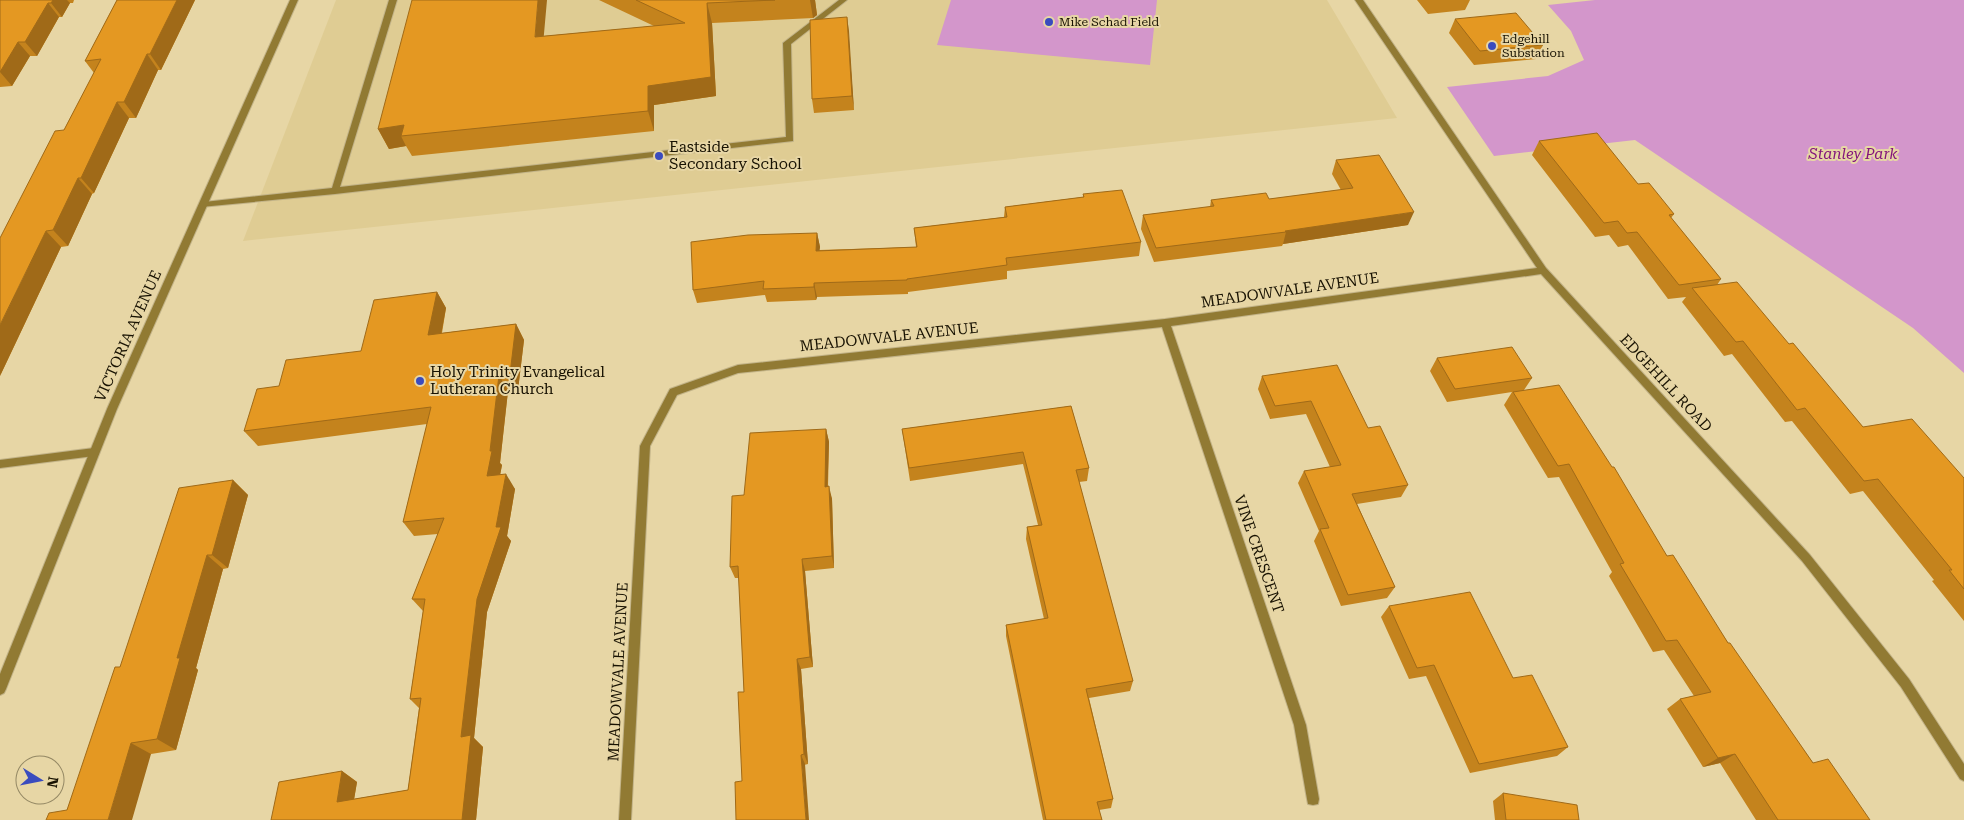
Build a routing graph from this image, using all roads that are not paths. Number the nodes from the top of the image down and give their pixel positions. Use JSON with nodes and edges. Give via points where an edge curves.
{"nodes":[{"id":1,"x":294,"y":0,"type":"edge"},
{"id":2,"x":394,"y":0,"type":"edge"},
{"id":3,"x":842,"y":0,"type":"edge"},
{"id":4,"x":1359,"y":0,"type":"edge"},
{"id":5,"x":335,"y":190,"type":"junction"},
{"id":6,"x":204,"y":205,"type":"junction"},
{"id":7,"x":1543,"y":270,"type":"junction"},
{"id":8,"x":1165,"y":323,"type":"junction"},
{"id":9,"x":94,"y":452,"type":"junction"},
{"id":10,"x":0,"y":464,"type":"edge"},
{"id":11,"x":0,"y":689,"type":"edge"},
{"id":12,"x":1964,"y":775,"type":"edge"},
{"id":13,"x":1313,"y":799,"type":"dead end"},
{"id":14,"x":625,"y":820,"type":"edge"}],
"edges":[{"from":1,"to":6,"type":"street","name":"VICTORIA AVENUE"},
{"from":2,"to":5,"type":"street"},
{"from":3,"to":5,"type":"street","via":[[787,43],[790,139]]},
{"from":4,"to":7,"type":"street","name":"EDGEHILL ROAD"},
{"from":5,"to":6,"type":"street"},
{"from":6,"to":9,"type":"street","name":"VICTORIA AVENUE"},
{"from":7,"to":8,"type":"street","name":"MEADOWVALE AVENUE"},
{"from":7,"to":12,"type":"street","name":"EDGEHILL ROAD","via":[[1806,558],[1906,682]]},
{"from":8,"to":13,"type":"street","name":"VINE CRESCENT","via":[[1300,725]]},
{"from":8,"to":14,"type":"street","name":"MEADOWVALE AVENUE","via":[[738,369],[673,392],[645,446]]},
{"from":9,"to":10,"type":"street"},
{"from":9,"to":11,"type":"street","name":"VICTORIA AVENUE"}]}
